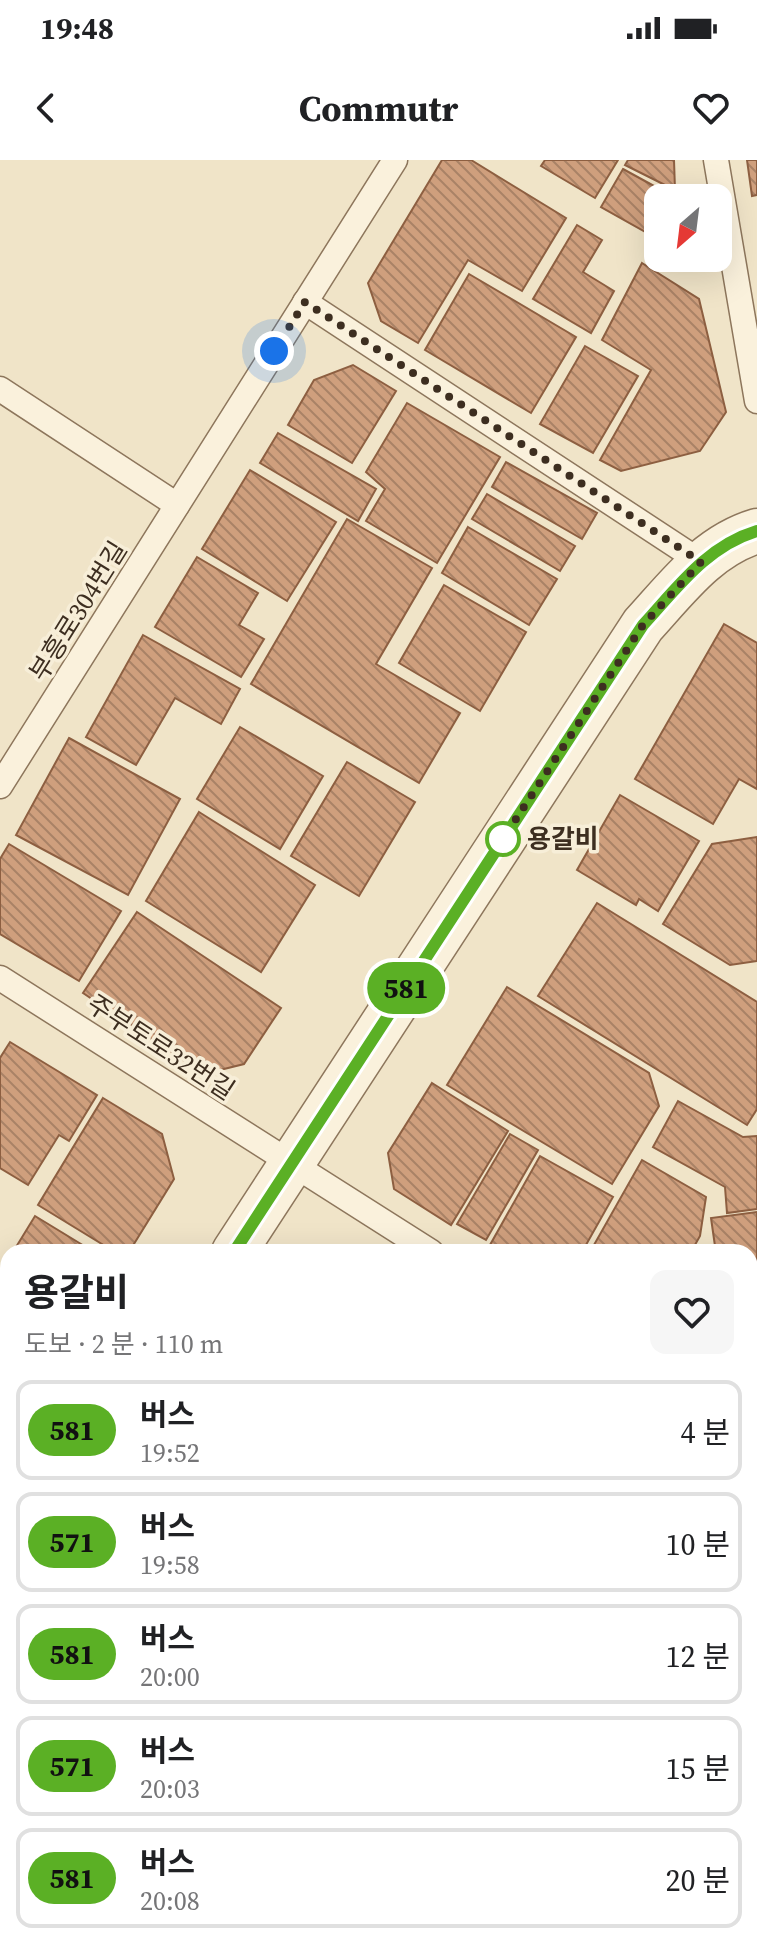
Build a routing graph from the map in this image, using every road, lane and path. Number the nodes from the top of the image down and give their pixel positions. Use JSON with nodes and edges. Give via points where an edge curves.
{"nodes":[{"id":1,"x":395,"y":160,"type":"edge"},
{"id":2,"x":716,"y":160,"type":"edge"},
{"id":3,"x":305,"y":302,"type":"junction"},
{"id":4,"x":0,"y":389,"type":"edge"},
{"id":5,"x":757,"y":401,"type":"edge"},
{"id":6,"x":177,"y":505,"type":"junction"},
{"id":7,"x":757,"y":531,"type":"edge"},
{"id":8,"x":701,"y":562,"type":"junction"},
{"id":9,"x":0,"y":786,"type":"edge"},
{"id":10,"x":0,"y":978,"type":"edge"},
{"id":11,"x":291,"y":1163,"type":"junction"},
{"id":12,"x":239,"y":1244,"type":"edge"},
{"id":13,"x":418,"y":1244,"type":"edge"}],
"edges":[{"from":1,"to":3,"type":"lane","name":"부흥로304번길"},
{"from":2,"to":5,"type":"lane"},
{"from":3,"to":6,"type":"lane","name":"부흥로304번길"},
{"from":3,"to":8,"type":"lane"},
{"from":4,"to":6,"type":"lane"},
{"from":6,"to":9,"type":"lane","name":"부흥로304번길"},
{"from":7,"to":8,"type":"street"},
{"from":8,"to":11,"type":"street","via":[[643,625]]},
{"from":10,"to":11,"type":"lane","name":"주부토로32번길"},
{"from":11,"to":12,"type":"street"},
{"from":11,"to":13,"type":"lane","name":"주부토로32번길"}]}
